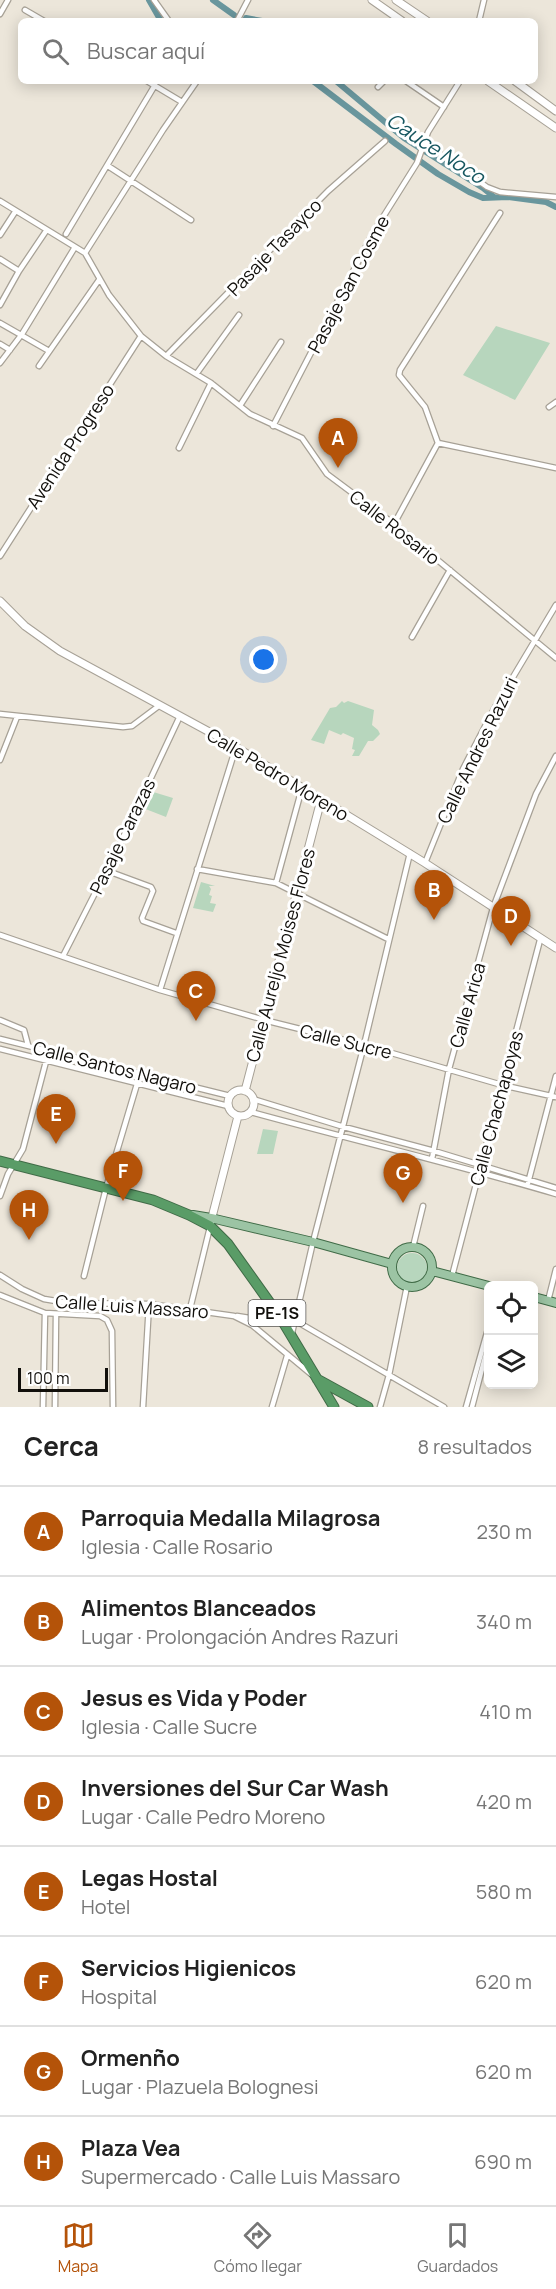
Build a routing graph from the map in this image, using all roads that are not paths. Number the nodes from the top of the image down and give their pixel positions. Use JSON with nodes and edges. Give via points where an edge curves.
{"nodes":[{"id":1,"x":8,"y":0,"type":"edge"},
{"id":2,"x":154,"y":0,"type":"edge"},
{"id":3,"x":248,"y":0,"type":"edge"},
{"id":4,"x":372,"y":0,"type":"edge"},
{"id":5,"x":484,"y":0,"type":"edge"},
{"id":6,"x":399,"y":1,"type":"edge"},
{"id":7,"x":25,"y":10,"type":"dead end"},
{"id":8,"x":0,"y":14,"type":"edge"},
{"id":9,"x":392,"y":14,"type":"junction"},
{"id":10,"x":39,"y":18,"type":"edge"},
{"id":11,"x":167,"y":18,"type":"edge"},
{"id":12,"x":239,"y":18,"type":"edge"},
{"id":13,"x":398,"y":18,"type":"edge"},
{"id":14,"x":424,"y":18,"type":"edge"},
{"id":15,"x":480,"y":18,"type":"edge"},
{"id":16,"x":152,"y":84,"type":"edge"},
{"id":17,"x":195,"y":84,"type":"edge"},
{"id":18,"x":381,"y":84,"type":"edge"},
{"id":19,"x":410,"y":84,"type":"edge"},
{"id":20,"x":458,"y":84,"type":"edge"},
{"id":21,"x":493,"y":84,"type":"edge"},
{"id":22,"x":519,"y":84,"type":"edge"},
{"id":23,"x":155,"y":86,"type":"junction"},
{"id":24,"x":378,"y":87,"type":"dead end"},
{"id":25,"x":182,"y":102,"type":"junction"},
{"id":26,"x":444,"y":107,"type":"junction"},
{"id":27,"x":556,"y":111,"type":"edge"},
{"id":28,"x":556,"y":128,"type":"edge"},
{"id":29,"x":385,"y":141,"type":"dead end"},
{"id":30,"x":424,"y":146,"type":"junction"},
{"id":31,"x":108,"y":166,"type":"junction"},
{"id":32,"x":131,"y":182,"type":"junction"},
{"id":33,"x":556,"y":197,"type":"edge"},
{"id":34,"x":0,"y":201,"type":"edge"},
{"id":35,"x":15,"y":212,"type":"junction"},
{"id":36,"x":500,"y":213,"type":"dead end"},
{"id":37,"x":191,"y":220,"type":"dead end"},
{"id":38,"x":46,"y":231,"type":"junction"},
{"id":39,"x":66,"y":234,"type":"dead end"},
{"id":40,"x":0,"y":235,"type":"edge"},
{"id":41,"x":75,"y":247,"type":"junction"},
{"id":42,"x":85,"y":253,"type":"junction"},
{"id":43,"x":0,"y":259,"type":"edge"},
{"id":44,"x":19,"y":271,"type":"junction"},
{"id":45,"x":99,"y":280,"type":"junction"},
{"id":46,"x":0,"y":305,"type":"edge"},
{"id":47,"x":239,"y":315,"type":"dead end"},
{"id":48,"x":0,"y":323,"type":"edge"},
{"id":49,"x":22,"y":334,"type":"junction"},
{"id":50,"x":141,"y":336,"type":"junction"},
{"id":51,"x":281,"y":342,"type":"dead end"},
{"id":52,"x":0,"y":344,"type":"edge"},
{"id":53,"x":10,"y":350,"type":"junction"},
{"id":54,"x":49,"y":351,"type":"junction"},
{"id":55,"x":166,"y":356,"type":"junction"},
{"id":56,"x":0,"y":363,"type":"edge"},
{"id":57,"x":39,"y":366,"type":"dead end"},
{"id":58,"x":197,"y":374,"type":"junction"},
{"id":59,"x":211,"y":383,"type":"junction"},
{"id":60,"x":556,"y":402,"type":"edge"},
{"id":61,"x":241,"y":404,"type":"junction"},
{"id":62,"x":549,"y":407,"type":"dead end"},
{"id":63,"x":273,"y":426,"type":"junction"},
{"id":64,"x":438,"y":443,"type":"junction"},
{"id":65,"x":179,"y":448,"type":"dead end"},
{"id":66,"x":556,"y":468,"type":"edge"},
{"id":67,"x":394,"y":524,"type":"junction"},
{"id":68,"x":0,"y":556,"type":"edge"},
{"id":69,"x":450,"y":570,"type":"junction"},
{"id":70,"x":0,"y":601,"type":"edge"},
{"id":71,"x":556,"y":605,"type":"edge"},
{"id":72,"x":412,"y":636,"type":"dead end"},
{"id":73,"x":534,"y":640,"type":"junction"},
{"id":74,"x":556,"y":658,"type":"edge"},
{"id":75,"x":160,"y":705,"type":"junction"},
{"id":76,"x":0,"y":714,"type":"edge"},
{"id":77,"x":180,"y":716,"type":"junction"},
{"id":78,"x":17,"y":717,"type":"junction"},
{"id":79,"x":236,"y":747,"type":"junction"},
{"id":80,"x":556,"y":756,"type":"edge"},
{"id":81,"x":0,"y":760,"type":"edge"},
{"id":82,"x":302,"y":788,"type":"junction"},
{"id":83,"x":321,"y":800,"type":"junction"},
{"id":84,"x":330,"y":807,"type":"junction"},
{"id":85,"x":316,"y":820,"type":"junction"},
{"id":86,"x":410,"y":854,"type":"junction"},
{"id":87,"x":424,"y":863,"type":"junction"},
{"id":88,"x":197,"y":869,"type":"junction"},
{"id":89,"x":105,"y":870,"type":"junction"},
{"id":90,"x":276,"y":883,"type":"junction"},
{"id":91,"x":296,"y":893,"type":"junction"},
{"id":92,"x":493,"y":908,"type":"junction"},
{"id":93,"x":176,"y":933,"type":"junction"},
{"id":94,"x":0,"y":935,"type":"edge"},
{"id":95,"x":388,"y":939,"type":"junction"},
{"id":96,"x":540,"y":940,"type":"junction"},
{"id":97,"x":556,"y":948,"type":"edge"},
{"id":98,"x":63,"y":956,"type":"junction"},
{"id":99,"x":160,"y":990,"type":"junction"},
{"id":100,"x":0,"y":1020,"type":"edge"},
{"id":101,"x":263,"y":1020,"type":"junction"},
{"id":102,"x":0,"y":1039,"type":"edge"},
{"id":103,"x":364,"y":1045,"type":"junction"},
{"id":104,"x":28,"y":1046,"type":"junction"},
{"id":105,"x":0,"y":1049,"type":"edge"},
{"id":106,"x":49,"y":1050,"type":"junction"},
{"id":107,"x":47,"y":1060,"type":"junction"},
{"id":108,"x":449,"y":1069,"type":"junction"},
{"id":109,"x":140,"y":1074,"type":"junction"},
{"id":110,"x":556,"y":1076,"type":"edge"},
{"id":111,"x":136,"y":1084,"type":"junction"},
{"id":112,"x":502,"y":1085,"type":"junction"},
{"id":113,"x":245,"y":1091,"type":"junction"},
{"id":114,"x":230,"y":1096,"type":"junction"},
{"id":115,"x":554,"y":1097,"type":"edge"},
{"id":116,"x":253,"y":1100,"type":"junction"},
{"id":117,"x":228,"y":1106,"type":"junction"},
{"id":118,"x":251,"y":1112,"type":"junction"},
{"id":119,"x":238,"y":1116,"type":"junction"},
{"id":120,"x":344,"y":1127,"type":"junction"},
{"id":121,"x":341,"y":1137,"type":"junction"},
{"id":122,"x":434,"y":1150,"type":"junction"},
{"id":123,"x":432,"y":1159,"type":"junction"},
{"id":124,"x":0,"y":1161,"type":"edge"},
{"id":125,"x":13,"y":1164,"type":"junction"},
{"id":126,"x":481,"y":1165,"type":"junction"},
{"id":127,"x":479,"y":1171,"type":"junction"},
{"id":128,"x":528,"y":1183,"type":"junction"},
{"id":129,"x":106,"y":1188,"type":"junction"},
{"id":130,"x":556,"y":1188,"type":"edge"},
{"id":131,"x":556,"y":1194,"type":"edge"},
{"id":132,"x":0,"y":1196,"type":"edge"},
{"id":133,"x":423,"y":1206,"type":"dead end"},
{"id":134,"x":210,"y":1222,"type":"junction"},
{"id":135,"x":313,"y":1242,"type":"junction"},
{"id":136,"x":413,"y":1247,"type":"junction"},
{"id":137,"x":392,"y":1264,"type":"junction"},
{"id":138,"x":556,"y":1269,"type":"edge"},
{"id":139,"x":432,"y":1271,"type":"junction"},
{"id":140,"x":0,"y":1275,"type":"edge"},
{"id":141,"x":84,"y":1276,"type":"dead end"},
{"id":142,"x":452,"y":1276,"type":"junction"},
{"id":143,"x":484,"y":1285,"type":"edge"},
{"id":144,"x":407,"y":1286,"type":"junction"},
{"id":145,"x":0,"y":1295,"type":"edge"},
{"id":146,"x":552,"y":1302,"type":"edge"},
{"id":147,"x":149,"y":1304,"type":"junction"},
{"id":148,"x":190,"y":1309,"type":"junction"},
{"id":149,"x":45,"y":1313,"type":"junction"},
{"id":150,"x":56,"y":1314,"type":"junction"},
{"id":151,"x":234,"y":1316,"type":"junction"},
{"id":152,"x":296,"y":1321,"type":"junction"},
{"id":153,"x":284,"y":1324,"type":"junction"},
{"id":154,"x":487,"y":1335,"type":"edge"},
{"id":155,"x":291,"y":1336,"type":"junction"},
{"id":156,"x":287,"y":1356,"type":"junction"},
{"id":157,"x":484,"y":1364,"type":"edge"},
{"id":158,"x":389,"y":1375,"type":"junction"},
{"id":159,"x":319,"y":1383,"type":"junction"},
{"id":160,"x":43,"y":1407,"type":"edge"},
{"id":161,"x":55,"y":1407,"type":"edge"},
{"id":162,"x":113,"y":1407,"type":"edge"},
{"id":163,"x":143,"y":1407,"type":"edge"},
{"id":164,"x":272,"y":1407,"type":"edge"},
{"id":165,"x":334,"y":1407,"type":"edge"},
{"id":166,"x":356,"y":1407,"type":"edge"},
{"id":167,"x":368,"y":1407,"type":"edge"},
{"id":168,"x":380,"y":1407,"type":"edge"},
{"id":169,"x":444,"y":1407,"type":"edge"},
{"id":170,"x":466,"y":1407,"type":"edge"},
{"id":171,"x":472,"y":1407,"type":"edge"}],
"edges":[{"from":1,"to":8,"type":"street"},
{"from":2,"to":11,"type":"street"},
{"from":3,"to":12,"type":"street"},
{"from":4,"to":9,"type":"main road"},
{"from":5,"to":15,"type":"street"},
{"from":6,"to":9,"type":"street"},
{"from":6,"to":14,"type":"main road"},
{"from":7,"to":10,"type":"street"},
{"from":9,"to":13,"type":"main road"},
{"from":16,"to":23,"type":"street"},
{"from":17,"to":25,"type":"street"},
{"from":18,"to":24,"type":"street"},
{"from":19,"to":26,"type":"street"},
{"from":20,"to":26,"type":"street","name":"Pasaje San Cosme"},
{"from":21,"to":28,"type":"main road"},
{"from":22,"to":27,"type":"main road"},
{"from":23,"to":25,"type":"street"},
{"from":23,"to":31,"type":"street"},
{"from":25,"to":32,"type":"street"},
{"from":26,"to":30,"type":"street","name":"Pasaje San Cosme"},
{"from":29,"to":55,"type":"street","name":"Pasaje Tasayco","via":[[328,191]]},
{"from":30,"to":33,"type":"street","via":[[487,187],[500,192]]},
{"from":30,"to":63,"type":"street","name":"Pasaje San Cosme","via":[[373,233]]},
{"from":31,"to":32,"type":"street"},
{"from":31,"to":39,"type":"street"},
{"from":32,"to":37,"type":"street"},
{"from":32,"to":42,"type":"street"},
{"from":34,"to":35,"type":"street"},
{"from":35,"to":38,"type":"street"},
{"from":35,"to":40,"type":"street"},
{"from":36,"to":64,"type":"street","via":[[400,370],[399,375],[425,407]]},
{"from":38,"to":41,"type":"street"},
{"from":38,"to":44,"type":"street"},
{"from":41,"to":42,"type":"street"},
{"from":41,"to":49,"type":"street"},
{"from":42,"to":45,"type":"street","name":"Calle Rosario"},
{"from":43,"to":44,"type":"street"},
{"from":44,"to":46,"type":"street"},
{"from":45,"to":50,"type":"street","name":"Calle Rosario"},
{"from":45,"to":54,"type":"street"},
{"from":47,"to":58,"type":"street"},
{"from":48,"to":49,"type":"street"},
{"from":49,"to":53,"type":"street"},
{"from":49,"to":54,"type":"street"},
{"from":50,"to":55,"type":"street","name":"Calle Rosario"},
{"from":50,"to":68,"type":"street","name":"Avenida Progreso"},
{"from":51,"to":61,"type":"street"},
{"from":52,"to":53,"type":"street"},
{"from":53,"to":56,"type":"street"},
{"from":54,"to":57,"type":"street"},
{"from":55,"to":58,"type":"street","name":"Calle Rosario"},
{"from":58,"to":59,"type":"street","name":"Calle Rosario"},
{"from":59,"to":61,"type":"street","name":"Calle Rosario"},
{"from":59,"to":65,"type":"street"},
{"from":60,"to":62,"type":"street"},
{"from":61,"to":63,"type":"street","name":"Calle Rosario","via":[[250,414]]},
{"from":63,"to":67,"type":"street","name":"Calle Rosario","via":[[302,438],[327,474]]},
{"from":64,"to":66,"type":"street"},
{"from":64,"to":67,"type":"street"},
{"from":67,"to":69,"type":"street","name":"Calle Rosario"},
{"from":69,"to":72,"type":"street"},
{"from":69,"to":73,"type":"street","name":"Calle Rosario"},
{"from":70,"to":75,"type":"main road","name":"Calle Pedro Moreno","via":[[25,626],[60,651]]},
{"from":71,"to":73,"type":"street","name":"Calle Andres Razuri"},
{"from":73,"to":74,"type":"street","name":"Calle Rosario"},
{"from":73,"to":87,"type":"street","name":"Calle Andres Razuri","via":[[468,759]]},
{"from":75,"to":77,"type":"main road","name":"Calle Pedro Moreno"},
{"from":75,"to":78,"type":"street","via":[[132,726],[123,727]]},
{"from":76,"to":78,"type":"street"},
{"from":77,"to":79,"type":"main road","name":"Calle Pedro Moreno"},
{"from":77,"to":89,"type":"street","name":"Pasaje Carazas"},
{"from":78,"to":81,"type":"street"},
{"from":79,"to":82,"type":"main road","name":"Calle Pedro Moreno"},
{"from":79,"to":88,"type":"street"},
{"from":80,"to":92,"type":"street","name":"Calle Arica","via":[[536,794]]},
{"from":82,"to":83,"type":"main road","name":"Calle Pedro Moreno"},
{"from":82,"to":90,"type":"street"},
{"from":83,"to":84,"type":"main road","name":"Calle Pedro Moreno"},
{"from":83,"to":85,"type":"main road","name":"Calle Aureljo Moises Flores"},
{"from":84,"to":85,"type":"main road"},
{"from":84,"to":86,"type":"main road","name":"Calle Pedro Moreno"},
{"from":85,"to":91,"type":"main road","name":"Calle Aureljo Moises Flores"},
{"from":86,"to":87,"type":"main road","name":"Calle Pedro Moreno"},
{"from":86,"to":95,"type":"street"},
{"from":87,"to":92,"type":"main road","name":"Calle Pedro Moreno"},
{"from":88,"to":90,"type":"street"},
{"from":88,"to":93,"type":"street"},
{"from":89,"to":93,"type":"street","via":[[151,887],[143,921]]},
{"from":89,"to":98,"type":"street","name":"Pasaje Carazas"},
{"from":90,"to":91,"type":"street"},
{"from":91,"to":95,"type":"street"},
{"from":91,"to":101,"type":"main road","name":"Calle Aureljo Moises Flores"},
{"from":92,"to":96,"type":"main road","name":"Calle Pedro Moreno"},
{"from":92,"to":108,"type":"street","name":"Calle Arica"},
{"from":93,"to":99,"type":"street"},
{"from":94,"to":98,"type":"street","name":"Calle Sucre"},
{"from":95,"to":103,"type":"street"},
{"from":96,"to":97,"type":"main road","name":"Calle Pedro Moreno"},
{"from":96,"to":112,"type":"street","name":"Calle Chachapoyas"},
{"from":98,"to":99,"type":"street","name":"Calle Sucre"},
{"from":99,"to":101,"type":"street","name":"Calle Sucre"},
{"from":100,"to":104,"type":"street","via":[[24,1030]]},
{"from":101,"to":103,"type":"street","name":"Calle Sucre"},
{"from":101,"to":113,"type":"main road","name":"Calle Aureljo Moises Flores"},
{"from":102,"to":104,"type":"street","name":"Calle Santos Nagaro"},
{"from":103,"to":108,"type":"street","name":"Calle Sucre"},
{"from":103,"to":120,"type":"street"},
{"from":104,"to":106,"type":"street","name":"Calle Santos Nagaro"},
{"from":105,"to":107,"type":"street","name":"Calle Santos Nagaro"},
{"from":106,"to":107,"type":"street"},
{"from":106,"to":109,"type":"street","name":"Calle Santos Nagaro"},
{"from":107,"to":111,"type":"street","name":"Calle Santos Nagaro"},
{"from":107,"to":125,"type":"street","via":[[22,1149]]},
{"from":108,"to":112,"type":"street","name":"Calle Sucre"},
{"from":108,"to":122,"type":"street","name":"Calle Arica"},
{"from":109,"to":111,"type":"street"},
{"from":109,"to":114,"type":"street","name":"Calle Santos Nagaro"},
{"from":110,"to":115,"type":"street"},
{"from":111,"to":117,"type":"street","name":"Calle Santos Nagaro"},
{"from":111,"to":129,"type":"street"},
{"from":112,"to":115,"type":"street","name":"Calle Sucre"},
{"from":112,"to":126,"type":"street","name":"Calle Chachapoyas"},
{"from":113,"to":114,"type":"main road"},
{"from":113,"to":116,"type":"main road"},
{"from":114,"to":117,"type":"main road"},
{"from":115,"to":128,"type":"street"},
{"from":116,"to":118,"type":"main road"},
{"from":116,"to":120,"type":"street"},
{"from":117,"to":119,"type":"main road"},
{"from":118,"to":119,"type":"main road"},
{"from":118,"to":121,"type":"street"},
{"from":119,"to":134,"type":"main road"},
{"from":120,"to":121,"type":"street"},
{"from":120,"to":122,"type":"street"},
{"from":121,"to":123,"type":"street"},
{"from":121,"to":135,"type":"street"},
{"from":122,"to":123,"type":"street","name":"Calle Arica"},
{"from":122,"to":126,"type":"street"},
{"from":123,"to":127,"type":"street"},
{"from":124,"to":125,"type":"highway","number":"PE-1S"},
{"from":125,"to":129,"type":"highway","number":"PE-1S"},
{"from":125,"to":132,"type":"street"},
{"from":126,"to":127,"type":"street","name":"Calle Chachapoyas"},
{"from":126,"to":128,"type":"street"},
{"from":127,"to":128,"type":"street"},
{"from":127,"to":142,"type":"street","name":"Calle Chachapoyas"},
{"from":128,"to":130,"type":"street"},
{"from":128,"to":131,"type":"street"},
{"from":129,"to":134,"type":"highway","number":"PE-1S","via":[[153,1200]]},
{"from":129,"to":141,"type":"street"},
{"from":133,"to":136,"type":"street"},
{"from":134,"to":135,"type":"main road"},
{"from":134,"to":148,"type":"street"},
{"from":134,"to":153,"type":"highway","number":"PE-1S"},
{"from":135,"to":137,"type":"main road"},
{"from":135,"to":152,"type":"street"},
{"from":136,"to":137,"type":"main road","via":[[402,1250]]},
{"from":136,"to":139,"type":"main road","via":[[428,1255]]},
{"from":137,"to":144,"type":"main road","via":[[397,1280]]},
{"from":138,"to":146,"type":"street"},
{"from":139,"to":142,"type":"main road"},
{"from":139,"to":144,"type":"main road","via":[[420,1286]]},
{"from":140,"to":147,"type":"street","name":"Calle Luis Massaro","via":[[44,1299]]},
{"from":142,"to":143,"type":"main road"},
{"from":144,"to":158,"type":"street"},
{"from":145,"to":149,"type":"street"},
{"from":147,"to":148,"type":"street","name":"Calle Luis Massaro"},
{"from":147,"to":163,"type":"street"},
{"from":148,"to":151,"type":"street","name":"Calle Luis Massaro"},
{"from":149,"to":150,"type":"street"},
{"from":149,"to":160,"type":"street"},
{"from":150,"to":161,"type":"street"},
{"from":150,"to":162,"type":"street","via":[[100,1316],[107,1320],[112,1331]]},
{"from":151,"to":153,"type":"street","name":"Calle Luis Massaro"},
{"from":151,"to":156,"type":"street","name":"Calle Luis Massaro","via":[[252,1325]]},
{"from":152,"to":155,"type":"street"},
{"from":152,"to":158,"type":"street"},
{"from":153,"to":155,"type":"highway","number":"PE-1S"},
{"from":154,"to":170,"type":"street"},
{"from":155,"to":159,"type":"highway","number":"PE-1S"},
{"from":156,"to":159,"type":"street","name":"Calle Luis Massaro"},
{"from":156,"to":164,"type":"street"},
{"from":157,"to":171,"type":"street"},
{"from":158,"to":168,"type":"street"},
{"from":158,"to":169,"type":"street"},
{"from":159,"to":165,"type":"highway","number":"PE-1S"},
{"from":159,"to":166,"type":"highway"},
{"from":159,"to":167,"type":"highway"}]}
